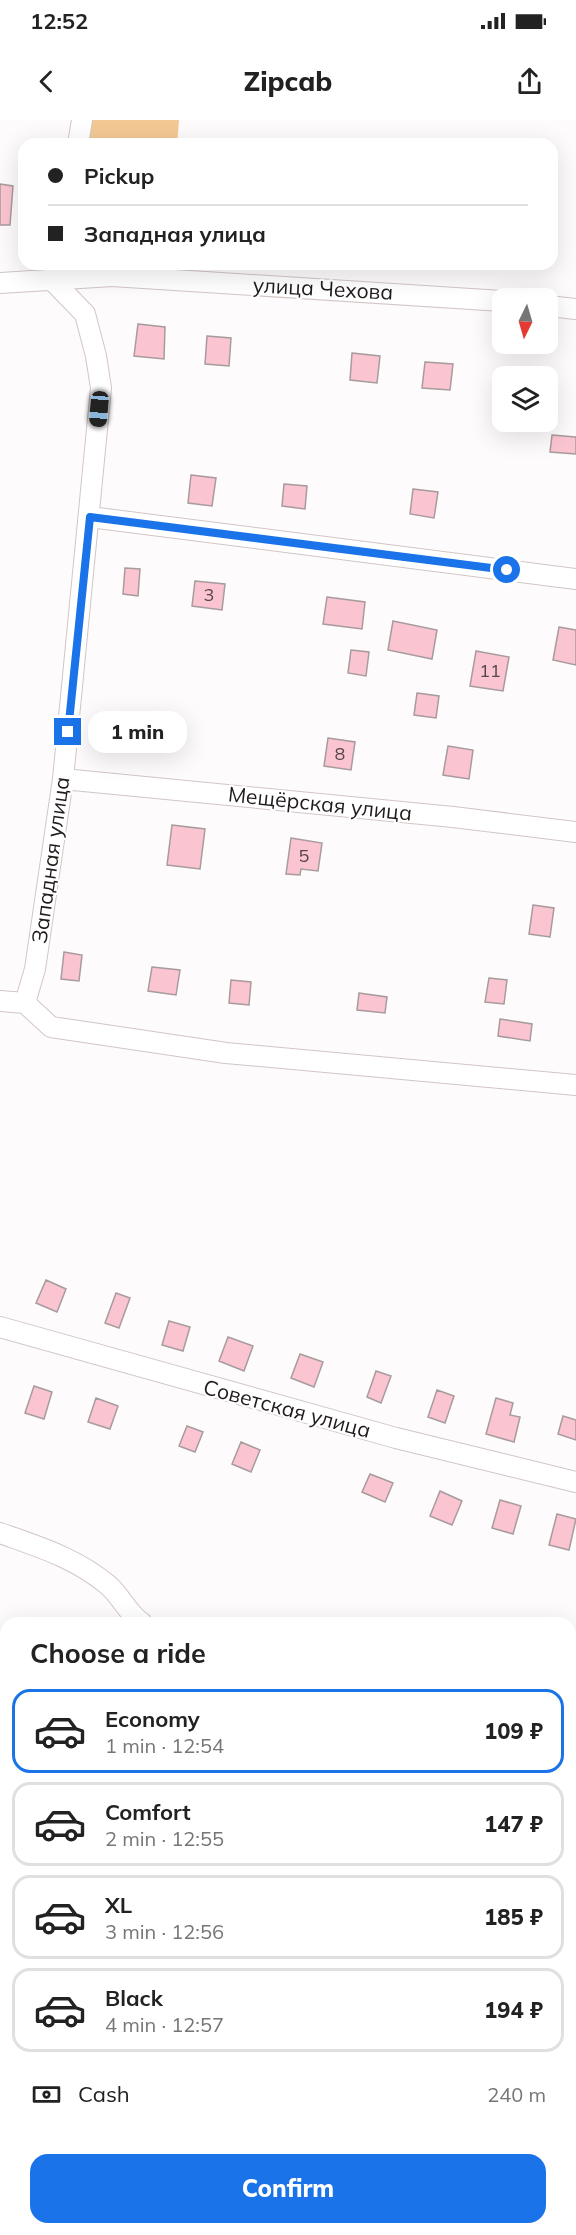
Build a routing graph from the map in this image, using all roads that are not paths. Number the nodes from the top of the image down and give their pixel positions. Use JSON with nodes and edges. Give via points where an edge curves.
{"nodes":[{"id":1,"x":82,"y":120,"type":"edge"},
{"id":2,"x":79,"y":138,"type":"edge"},
{"id":3,"x":55,"y":273,"type":"edge"},
{"id":4,"x":0,"y":283,"type":"edge"},
{"id":5,"x":492,"y":300,"type":"edge"},
{"id":6,"x":558,"y":307,"type":"edge"},
{"id":7,"x":576,"y":309,"type":"edge"},
{"id":8,"x":90,"y":517,"type":"junction"},
{"id":9,"x":576,"y":579,"type":"edge"},
{"id":10,"x":63,"y":779,"type":"junction"},
{"id":11,"x":576,"y":832,"type":"edge"},
{"id":12,"x":0,"y":1001,"type":"edge"},
{"id":13,"x":25,"y":1003,"type":"junction"},
{"id":14,"x":576,"y":1085,"type":"edge"},
{"id":15,"x":0,"y":1328,"type":"edge"},
{"id":16,"x":576,"y":1482,"type":"edge"},
{"id":17,"x":0,"y":1533,"type":"edge"},
{"id":18,"x":137,"y":1617,"type":"edge"}],
"edges":[{"from":1,"to":2,"type":"street"},
{"from":3,"to":4,"type":"street","name":"улица Чехова"},
{"from":3,"to":5,"type":"street","name":"улица Чехова"},
{"from":3,"to":8,"type":"street","name":"Западная улица","via":[[85,314],[101,388]]},
{"from":6,"to":7,"type":"street"},
{"from":8,"to":9,"type":"street"},
{"from":8,"to":10,"type":"street","name":"Западная улица"},
{"from":10,"to":11,"type":"street","name":"Мещёрская улица"},
{"from":10,"to":13,"type":"street","name":"Западная улица","via":[[35,969]]},
{"from":12,"to":13,"type":"street"},
{"from":13,"to":14,"type":"street","via":[[51,1027],[226,1053]]},
{"from":15,"to":16,"type":"street","name":"Советская улица","via":[[396,1438]]},
{"from":17,"to":18,"type":"street","via":[[52,1551],[91,1571]]}]}
